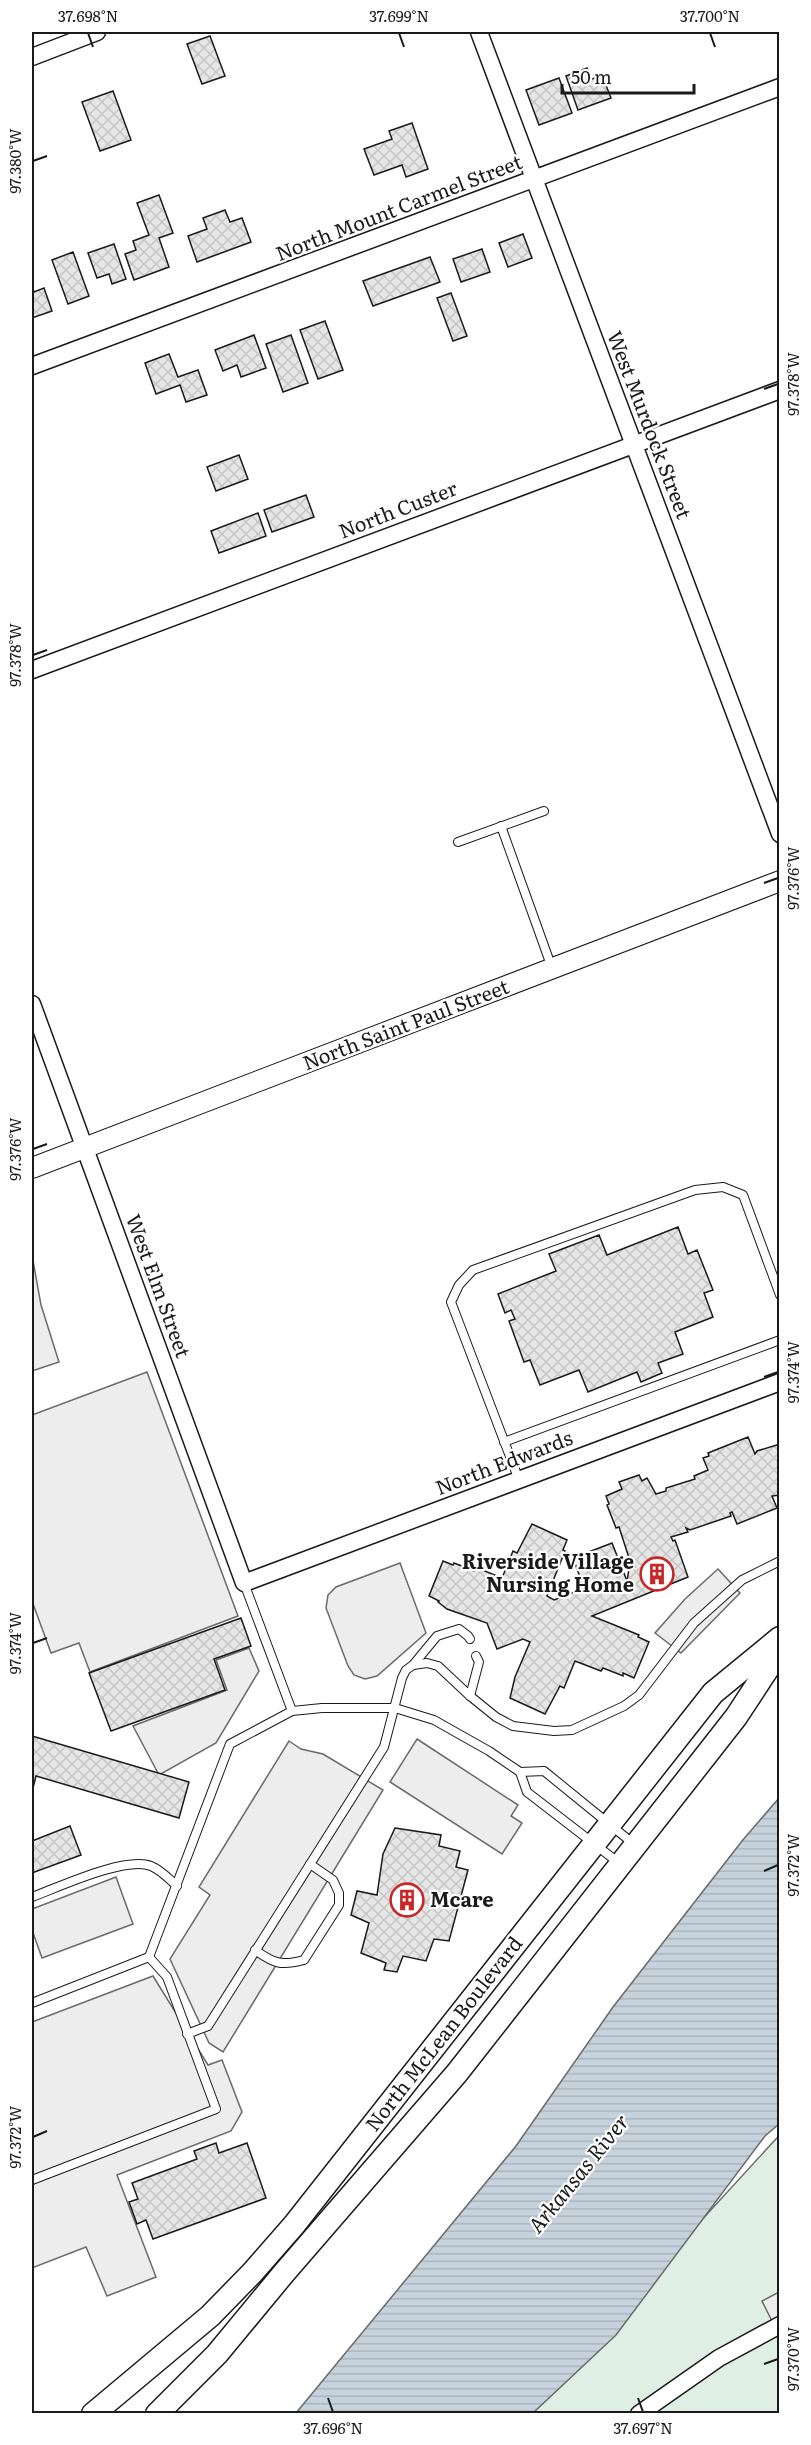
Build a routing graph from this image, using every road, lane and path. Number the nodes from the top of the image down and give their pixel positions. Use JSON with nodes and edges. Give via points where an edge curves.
{"nodes":[{"id":1,"x":97,"y":32,"type":"edge"},
{"id":2,"x":479,"y":32,"type":"edge"},
{"id":3,"x":32,"y":57,"type":"edge"},
{"id":4,"x":780,"y":87,"type":"edge"},
{"id":5,"x":535,"y":179,"type":"junction"},
{"id":6,"x":32,"y":366,"type":"edge"},
{"id":7,"x":780,"y":390,"type":"edge"},
{"id":8,"x":634,"y":444,"type":"junction"},
{"id":9,"x":32,"y":670,"type":"edge"},
{"id":10,"x":544,"y":811,"type":"dead end"},
{"id":11,"x":501,"y":826,"type":"junction"},
{"id":12,"x":780,"y":834,"type":"edge"},
{"id":13,"x":458,"y":842,"type":"dead end"},
{"id":14,"x":780,"y":881,"type":"edge"},
{"id":15,"x":553,"y":969,"type":"junction"},
{"id":16,"x":32,"y":1004,"type":"edge"},
{"id":17,"x":86,"y":1148,"type":"junction"},
{"id":18,"x":32,"y":1168,"type":"edge"},
{"id":19,"x":780,"y":1295,"type":"edge"},
{"id":20,"x":780,"y":1340,"type":"edge"},
{"id":21,"x":780,"y":1382,"type":"edge"},
{"id":22,"x":504,"y":1442,"type":"junction"},
{"id":23,"x":519,"y":1480,"type":"junction"},
{"id":24,"x":780,"y":1561,"type":"edge"},
{"id":25,"x":244,"y":1583,"type":"junction"},
{"id":26,"x":780,"y":1638,"type":"edge"},
{"id":27,"x":470,"y":1639,"type":"dead end"},
{"id":28,"x":780,"y":1650,"type":"edge"},
{"id":29,"x":476,"y":1656,"type":"dead end"},
{"id":30,"x":413,"y":1665,"type":"junction"},
{"id":31,"x":470,"y":1696,"type":"junction"},
{"id":32,"x":395,"y":1708,"type":"junction"},
{"id":33,"x":292,"y":1711,"type":"junction"},
{"id":34,"x":520,"y":1772,"type":"junction"},
{"id":35,"x":609,"y":1823,"type":"junction"},
{"id":36,"x":593,"y":1843,"type":"junction"},
{"id":37,"x":636,"y":1845,"type":"junction"},
{"id":38,"x":310,"y":1864,"type":"junction"},
{"id":39,"x":620,"y":1864,"type":"junction"},
{"id":40,"x":177,"y":1886,"type":"junction"},
{"id":41,"x":32,"y":1897,"type":"edge"},
{"id":42,"x":255,"y":1950,"type":"junction"},
{"id":43,"x":148,"y":1957,"type":"junction"},
{"id":44,"x":32,"y":2003,"type":"edge"},
{"id":45,"x":187,"y":2034,"type":"junction"},
{"id":46,"x":32,"y":2180,"type":"edge"},
{"id":47,"x":780,"y":2325,"type":"edge"},
{"id":48,"x":217,"y":2354,"type":"junction"},
{"id":49,"x":93,"y":2414,"type":"edge"},
{"id":50,"x":157,"y":2414,"type":"edge"},
{"id":51,"x":180,"y":2414,"type":"edge"},
{"id":52,"x":639,"y":2414,"type":"edge"}],
"edges":[{"from":1,"to":3,"type":"street"},
{"from":2,"to":5,"type":"street","name":"West Murdock Street"},
{"from":4,"to":5,"type":"street","name":"North Mount Carmel Street"},
{"from":5,"to":6,"type":"street","name":"North Mount Carmel Street"},
{"from":5,"to":8,"type":"street","name":"West Murdock Street"},
{"from":7,"to":8,"type":"street","name":"North Custer"},
{"from":8,"to":9,"type":"street","name":"North Custer"},
{"from":8,"to":12,"type":"street","name":"West Murdock Street"},
{"from":10,"to":11,"type":"lane"},
{"from":11,"to":13,"type":"lane"},
{"from":11,"to":15,"type":"lane"},
{"from":14,"to":15,"type":"street","name":"North Saint Paul Street"},
{"from":15,"to":17,"type":"street","name":"North Saint Paul Street"},
{"from":16,"to":17,"type":"street","name":"West Elm Street"},
{"from":17,"to":18,"type":"street","name":"North Saint Paul Street"},
{"from":17,"to":25,"type":"street","name":"West Elm Street"},
{"from":19,"to":22,"type":"lane","via":[[743,1195],[723,1187],[695,1190],[473,1270],[459,1284],[452,1302]]},
{"from":20,"to":22,"type":"lane"},
{"from":21,"to":23,"type":"street","name":"North Edwards"},
{"from":22,"to":23,"type":"lane"},
{"from":23,"to":25,"type":"street","name":"North Edwards"},
{"from":24,"to":31,"type":"lane","via":[[742,1580],[694,1623],[639,1695],[594,1721],[572,1730],[513,1726]]},
{"from":25,"to":33,"type":"lane"},
{"from":26,"to":35,"type":"main road","name":"North McLean Boulevard","via":[[713,1694]]},
{"from":27,"to":30,"type":"lane","via":[[459,1629],[437,1635]]},
{"from":28,"to":37,"type":"main road","name":"North McLean Boulevard","via":[[736,1717]]},
{"from":29,"to":31,"type":"lane","via":[[479,1662]]},
{"from":30,"to":31,"type":"lane","via":[[438,1666]]},
{"from":30,"to":32,"type":"lane","via":[[402,1678]]},
{"from":32,"to":33,"type":"lane"},
{"from":32,"to":34,"type":"lane","via":[[434,1720]]},
{"from":32,"to":38,"type":"lane","via":[[384,1747]]},
{"from":33,"to":40,"type":"lane","via":[[230,1744]]},
{"from":34,"to":35,"type":"lane","via":[[544,1771]]},
{"from":34,"to":36,"type":"lane","via":[[527,1792]]},
{"from":35,"to":36,"type":"main road","name":"North McLean Boulevard"},
{"from":35,"to":37,"type":"lane"},
{"from":36,"to":39,"type":"lane"},
{"from":36,"to":49,"type":"main road","name":"North McLean Boulevard","via":[[252,2273],[202,2323]]},
{"from":37,"to":39,"type":"main road","name":"North McLean Boulevard"},
{"from":38,"to":42,"type":"lane"},
{"from":38,"to":42,"type":"lane","via":[[333,1880],[339,1905],[304,1960],[285,1965],[270,1961]]},
{"from":39,"to":48,"type":"main road","name":"North McLean Boulevard","via":[[457,2073]]},
{"from":40,"to":41,"type":"lane","via":[[153,1867],[134,1863]]},
{"from":40,"to":43,"type":"lane"},
{"from":42,"to":45,"type":"lane","via":[[208,2026]]},
{"from":43,"to":44,"type":"lane"},
{"from":43,"to":45,"type":"lane","via":[[166,1977]]},
{"from":45,"to":46,"type":"lane","via":[[216,2109]]},
{"from":47,"to":52,"type":"street","via":[[719,2358]]},
{"from":48,"to":50,"type":"main road","name":"North McLean Boulevard"},
{"from":48,"to":51,"type":"main road"}]}
